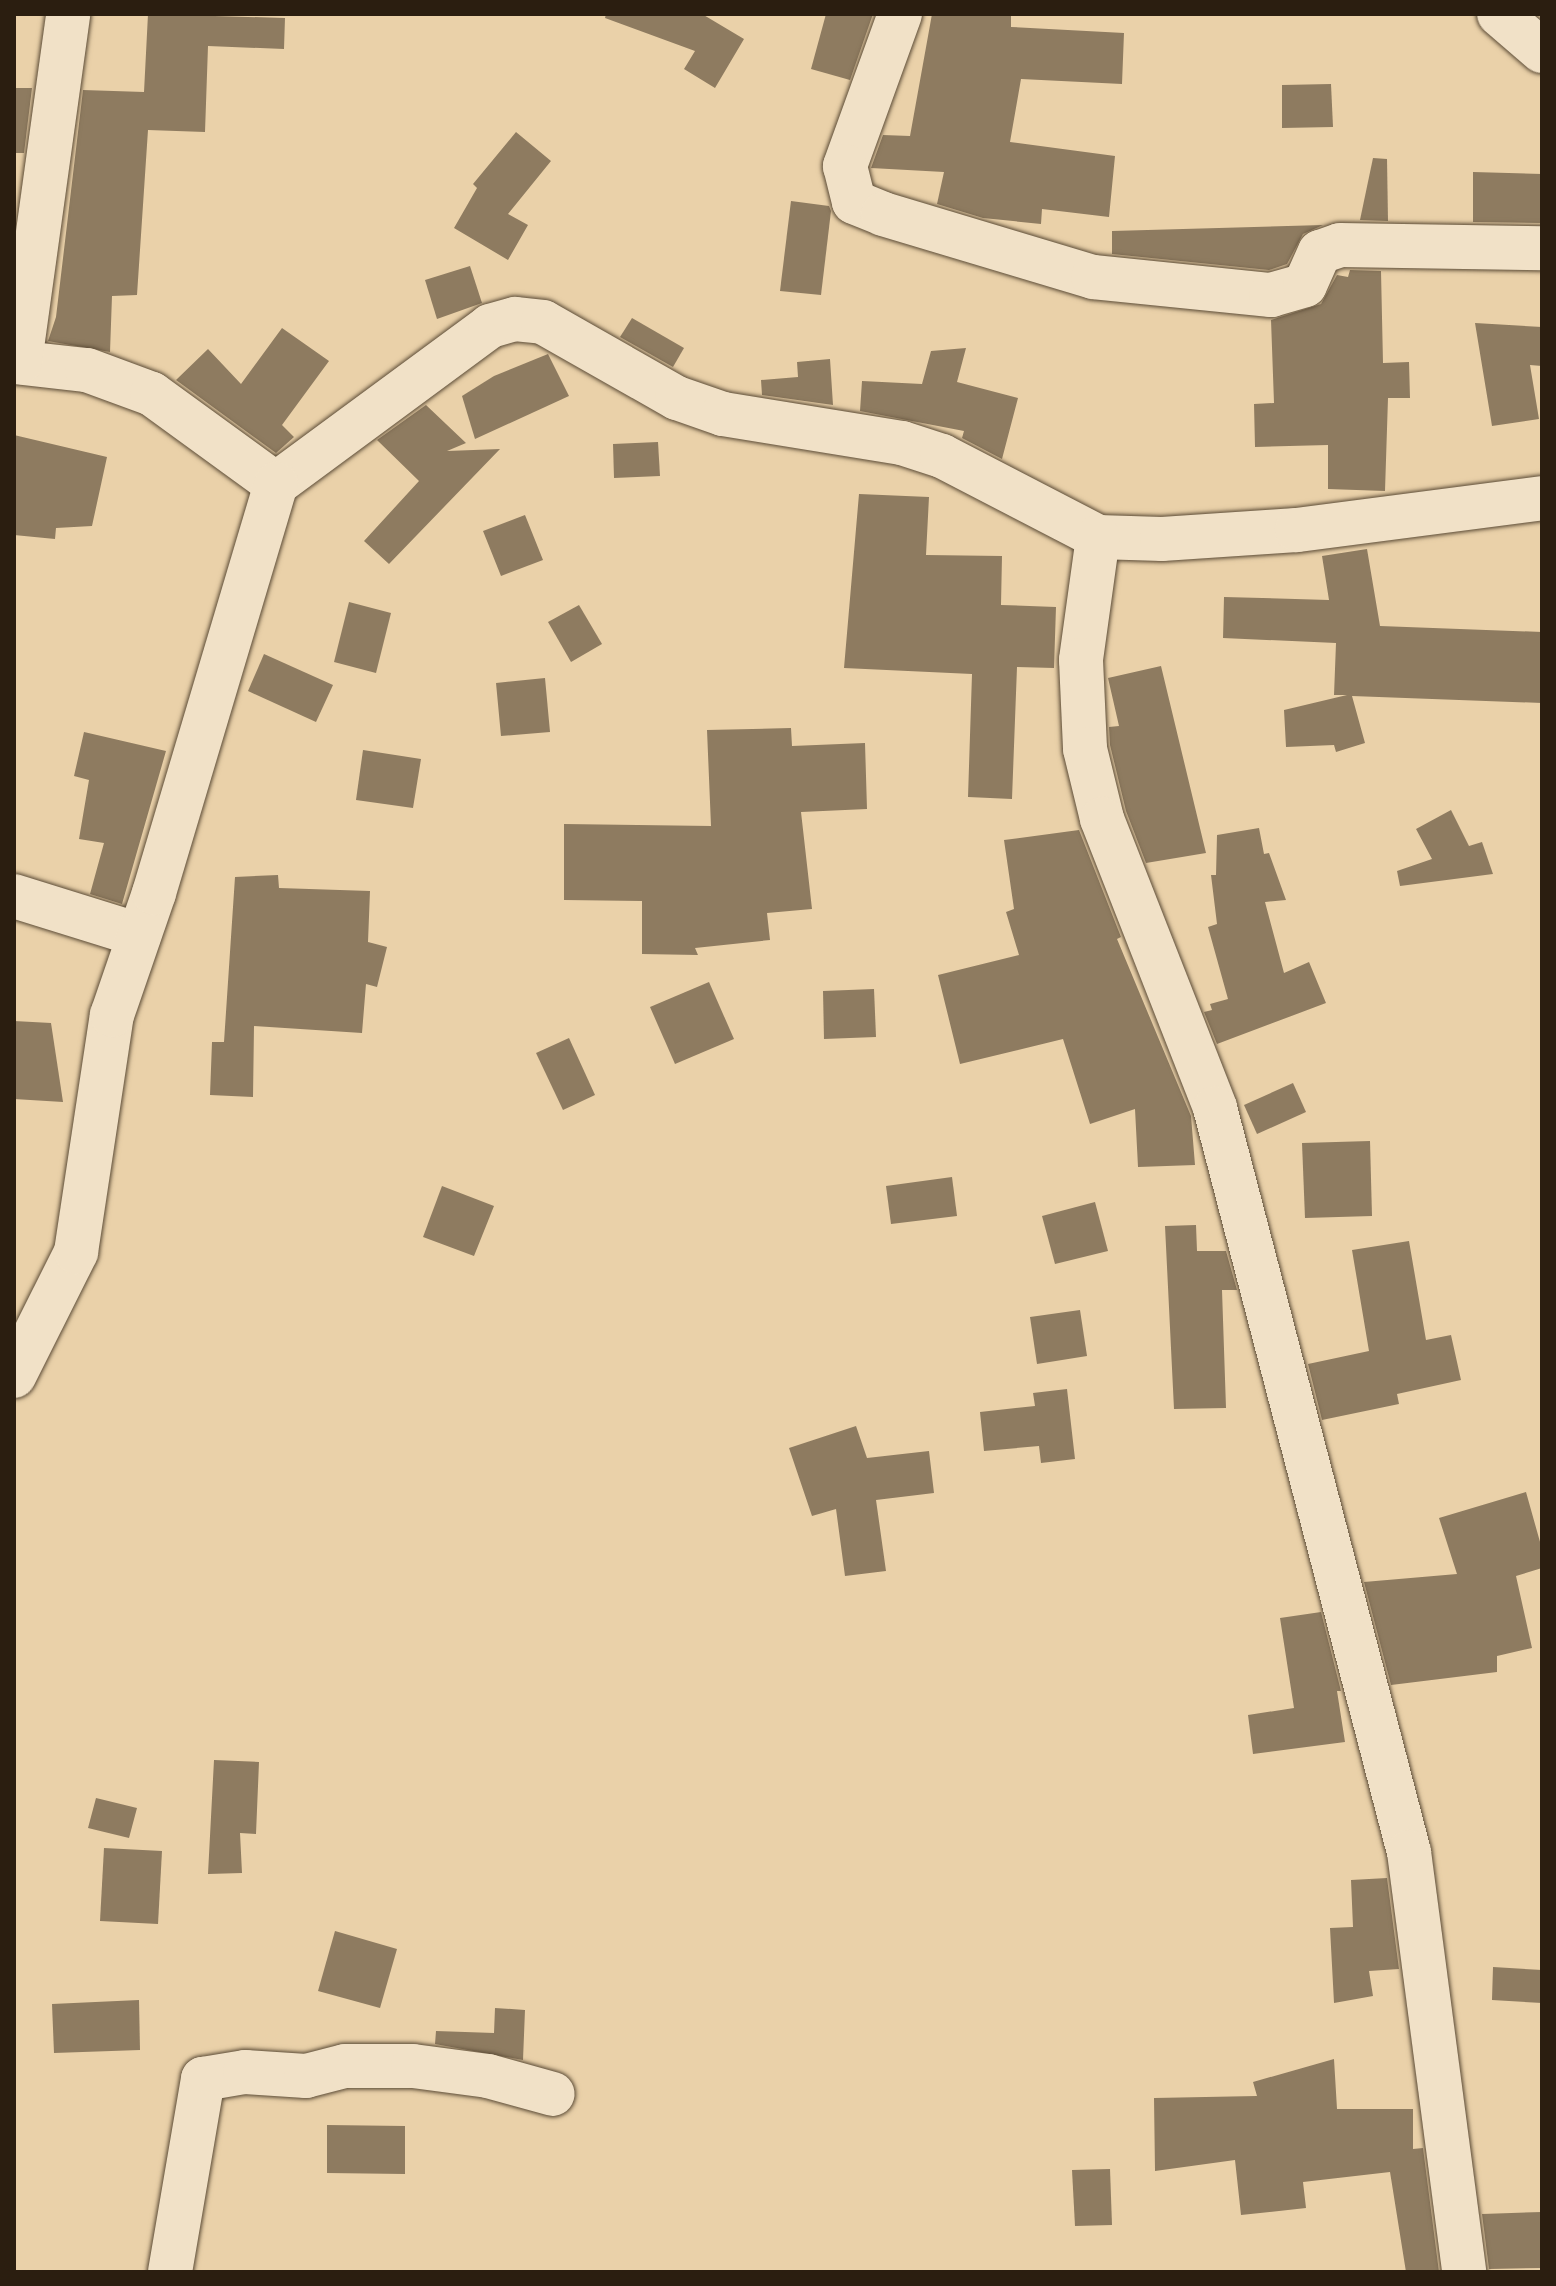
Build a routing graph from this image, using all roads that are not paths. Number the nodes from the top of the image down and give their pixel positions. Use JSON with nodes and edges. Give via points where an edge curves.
{"nodes":[{"id":1,"x":68,"y":14,"type":"edge"},
{"id":2,"x":900,"y":14,"type":"edge"},
{"id":3,"x":1499,"y":14,"type":"edge"},
{"id":4,"x":1542,"y":51,"type":"edge"},
{"id":5,"x":1542,"y":248,"type":"edge"},
{"id":6,"x":17,"y":362,"type":"edge"},
{"id":7,"x":276,"y":484,"type":"junction"},
{"id":8,"x":1542,"y":498,"type":"edge"},
{"id":9,"x":1098,"y":537,"type":"junction"},
{"id":10,"x":14,"y":896,"type":"edge"},
{"id":11,"x":139,"y":935,"type":"junction"},
{"id":12,"x":14,"y":1376,"type":"edge"},
{"id":13,"x":553,"y":2094,"type":"dead end"},
{"id":14,"x":170,"y":2272,"type":"edge"},
{"id":15,"x":1464,"y":2272,"type":"edge"}],
"edges":[{"from":1,"to":6,"type":"street"},
{"from":2,"to":5,"type":"street","via":[[845,166],[854,202],[883,214],[1093,277],[1271,295],[1305,285],[1320,252],[1340,245]]},
{"from":3,"to":4,"type":"street"},
{"from":6,"to":7,"type":"street","via":[[87,370],[152,394]]},
{"from":7,"to":9,"type":"street","via":[[490,326],[515,319],[543,322],[677,398],[723,414],[902,443],[942,456]]},
{"from":7,"to":11,"type":"street"},
{"from":8,"to":9,"type":"street","via":[[1281,531],[1162,539]]},
{"from":9,"to":15,"type":"street","via":[[1081,660],[1085,749],[1102,819],[1215,1108],[1409,1852]]},
{"from":10,"to":11,"type":"street"},
{"from":11,"to":12,"type":"street","via":[[112,1015],[98,1083],[86,1216],[76,1252]]},
{"from":13,"to":14,"type":"street","via":[[488,2076],[413,2066],[345,2066],[306,2076],[245,2072],[203,2079]]}]}
